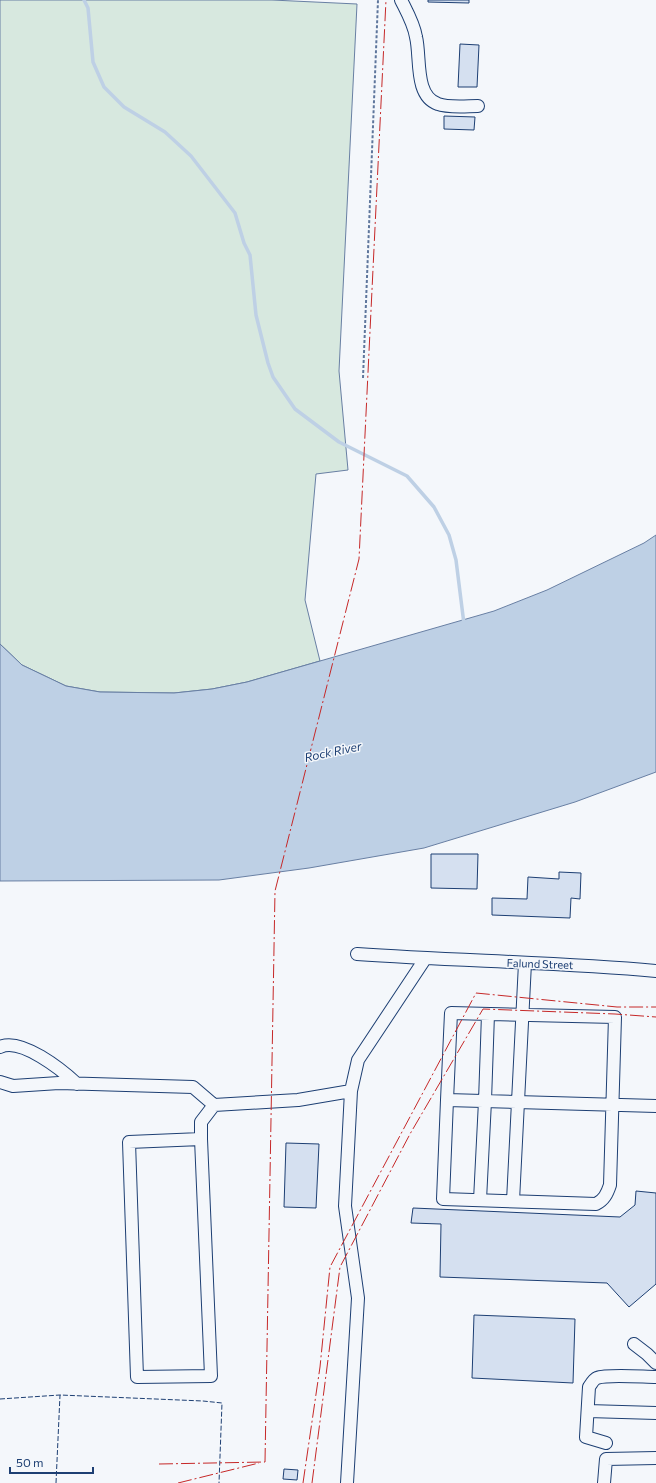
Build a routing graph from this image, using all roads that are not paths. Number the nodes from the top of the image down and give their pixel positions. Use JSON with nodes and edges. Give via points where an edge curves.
{"nodes":[{"id":1,"x":401,"y":0,"type":"edge"},
{"id":2,"x":478,"y":106,"type":"dead end"},
{"id":3,"x":357,"y":954,"type":"dead end"},
{"id":4,"x":424,"y":958,"type":"junction"},
{"id":5,"x":525,"y":963,"type":"junction"},
{"id":6,"x":656,"y":971,"type":"edge"},
{"id":7,"x":488,"y":1014,"type":"junction"},
{"id":8,"x":522,"y":1015,"type":"junction"},
{"id":9,"x":0,"y":1048,"type":"edge"},
{"id":10,"x":0,"y":1082,"type":"edge"},
{"id":11,"x":77,"y":1084,"type":"junction"},
{"id":12,"x":351,"y":1091,"type":"junction"},
{"id":13,"x":448,"y":1100,"type":"junction"},
{"id":14,"x":485,"y":1101,"type":"junction"},
{"id":15,"x":518,"y":1102,"type":"junction"},
{"id":16,"x":214,"y":1105,"type":"junction"},
{"id":17,"x":611,"y":1105,"type":"junction"},
{"id":18,"x":656,"y":1106,"type":"edge"},
{"id":19,"x":201,"y":1139,"type":"junction"},
{"id":20,"x":480,"y":1200,"type":"junction"},
{"id":21,"x":513,"y":1201,"type":"junction"},
{"id":22,"x":634,"y":1344,"type":"dead end"},
{"id":23,"x":656,"y":1363,"type":"edge"},
{"id":24,"x":656,"y":1377,"type":"edge"},
{"id":25,"x":588,"y":1411,"type":"junction"},
{"id":26,"x":656,"y":1413,"type":"edge"},
{"id":27,"x":606,"y":1444,"type":"dead end"},
{"id":28,"x":656,"y":1458,"type":"edge"},
{"id":29,"x":348,"y":1483,"type":"edge"},
{"id":30,"x":604,"y":1483,"type":"edge"}],
"edges":[{"from":1,"to":2,"type":"street","via":[[416,38],[420,76],[423,88],[430,99],[438,104]]},
{"from":3,"to":4,"type":"street","name":"Falund Street"},
{"from":4,"to":5,"type":"street","name":"Falund Street"},
{"from":4,"to":12,"type":"street","via":[[358,1060]]},
{"from":5,"to":6,"type":"street","name":"Falund Street"},
{"from":5,"to":8,"type":"street"},
{"from":7,"to":8,"type":"street"},
{"from":7,"to":13,"type":"street","via":[[451,1013]]},
{"from":7,"to":14,"type":"street"},
{"from":8,"to":15,"type":"street"},
{"from":8,"to":17,"type":"street","via":[[615,1017]]},
{"from":9,"to":11,"type":"street","via":[[8,1045],[22,1047],[65,1073]]},
{"from":10,"to":11,"type":"street","via":[[13,1086]]},
{"from":11,"to":16,"type":"street","via":[[193,1087]]},
{"from":12,"to":16,"type":"street","via":[[298,1100]]},
{"from":12,"to":29,"type":"street","via":[[345,1206],[358,1298]]},
{"from":13,"to":14,"type":"street"},
{"from":13,"to":20,"type":"street","via":[[443,1199]]},
{"from":14,"to":15,"type":"street"},
{"from":14,"to":20,"type":"street"},
{"from":15,"to":17,"type":"street"},
{"from":15,"to":21,"type":"street"},
{"from":16,"to":19,"type":"street","via":[[201,1122]]},
{"from":17,"to":18,"type":"street"},
{"from":17,"to":21,"type":"street","via":[[610,1185],[602,1201],[596,1204]]},
{"from":19,"to":19,"type":"street","via":[[211,1376],[137,1377],[129,1142]]},
{"from":20,"to":21,"type":"street"},
{"from":22,"to":23,"type":"street"},
{"from":24,"to":25,"type":"street","via":[[597,1378],[589,1388]]},
{"from":25,"to":26,"type":"street"},
{"from":25,"to":27,"type":"street","via":[[586,1437]]},
{"from":28,"to":30,"type":"street","via":[[606,1459]]}]}
